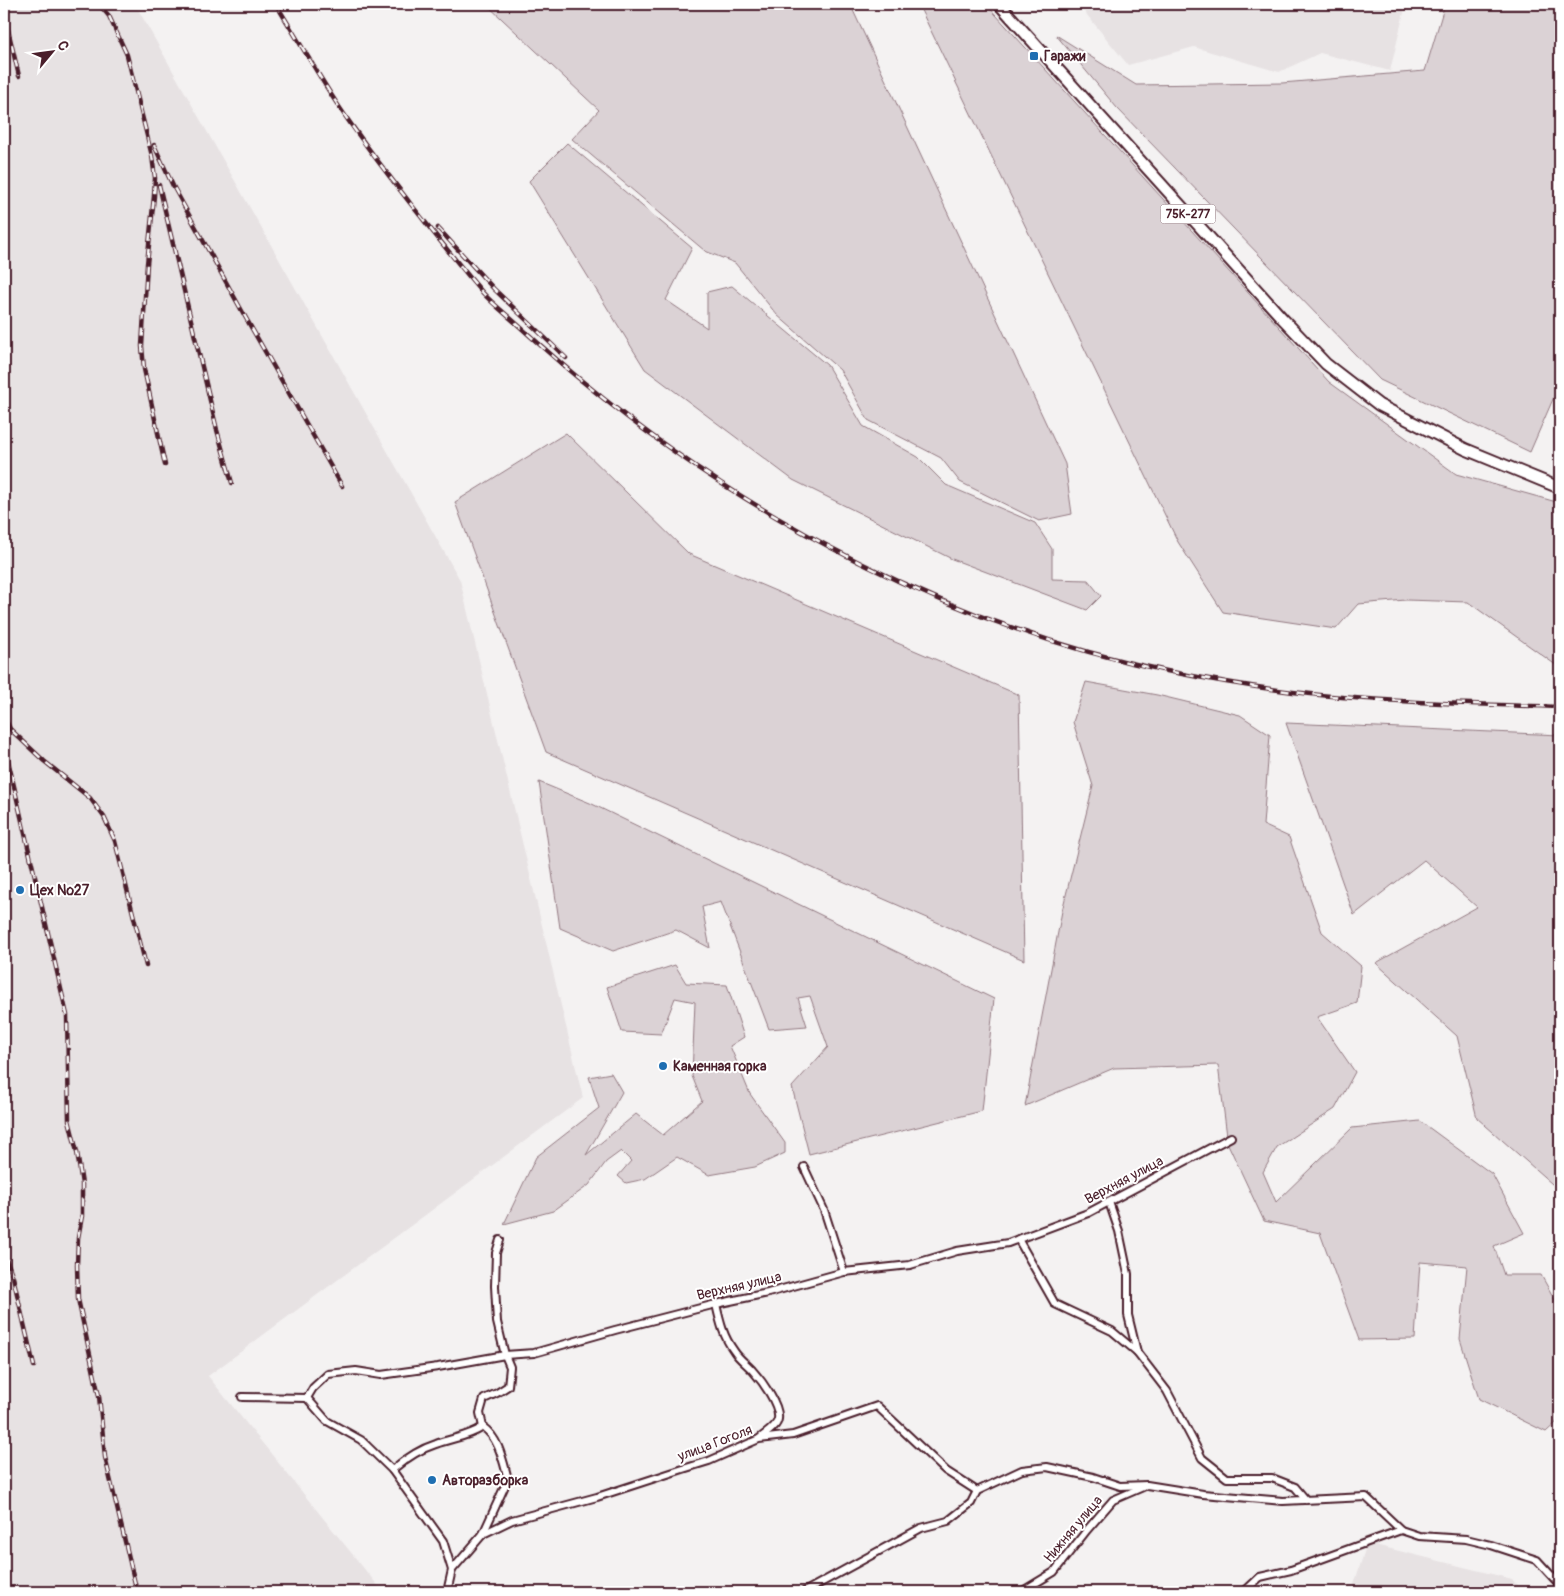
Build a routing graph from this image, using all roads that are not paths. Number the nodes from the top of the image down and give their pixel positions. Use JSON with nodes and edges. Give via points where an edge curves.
{"nodes":[{"id":1,"x":999,"y":4,"type":"edge"},
{"id":2,"x":1560,"y":488,"type":"edge"},
{"id":3,"x":1231,"y":1137,"type":"dead end"},
{"id":4,"x":804,"y":1167,"type":"dead end"},
{"id":5,"x":1109,"y":1202,"type":"junction"},
{"id":6,"x":1018,"y":1239,"type":"junction"},
{"id":7,"x":500,"y":1240,"type":"dead end"},
{"id":8,"x":844,"y":1272,"type":"junction"},
{"id":9,"x":716,"y":1304,"type":"junction"},
{"id":10,"x":1137,"y":1352,"type":"junction"},
{"id":11,"x":505,"y":1355,"type":"junction"},
{"id":12,"x":242,"y":1397,"type":"dead end"},
{"id":13,"x":307,"y":1398,"type":"junction"},
{"id":14,"x":483,"y":1427,"type":"junction"},
{"id":15,"x":759,"y":1439,"type":"junction"},
{"id":16,"x":392,"y":1470,"type":"junction"},
{"id":17,"x":1146,"y":1485,"type":"junction"},
{"id":18,"x":977,"y":1491,"type":"junction"},
{"id":19,"x":1306,"y":1500,"type":"junction"},
{"id":20,"x":1401,"y":1530,"type":"junction"},
{"id":21,"x":483,"y":1534,"type":"junction"},
{"id":22,"x":452,"y":1570,"type":"junction"},
{"id":23,"x":1560,"y":1585,"type":"edge"},
{"id":24,"x":447,"y":1592,"type":"edge"},
{"id":25,"x":804,"y":1592,"type":"edge"},
{"id":26,"x":1020,"y":1592,"type":"edge"},
{"id":27,"x":1244,"y":1592,"type":"edge"}],
"edges":[{"from":1,"to":2,"type":"main road","number":"75К-277","via":[[1326,364],[1379,405],[1465,449]]},
{"from":3,"to":5,"type":"street","name":"Верхняя улица"},
{"from":4,"to":8,"type":"street","via":[[824,1210]]},
{"from":5,"to":6,"type":"street","name":"Верхняя улица"},
{"from":5,"to":10,"type":"street","via":[[1128,1274],[1128,1315]]},
{"from":6,"to":8,"type":"street","name":"Верхняя улица","via":[[957,1251],[910,1265]]},
{"from":6,"to":10,"type":"street","via":[[1055,1304],[1112,1331]]},
{"from":7,"to":11,"type":"street","via":[[496,1253],[495,1286],[497,1322]]},
{"from":8,"to":9,"type":"street","name":"Верхняя улица"},
{"from":9,"to":11,"type":"street","name":"Верхняя улица","via":[[534,1353]]},
{"from":9,"to":15,"type":"street","via":[[721,1330],[735,1352],[753,1370],[777,1408],[778,1420]]},
{"from":10,"to":19,"type":"street","via":[[1167,1391],[1202,1458],[1227,1478],[1272,1478],[1295,1487]]},
{"from":11,"to":13,"type":"street","name":"Верхняя улица","via":[[381,1375],[356,1371],[328,1374]]},
{"from":11,"to":14,"type":"street","via":[[510,1367],[508,1386],[484,1399],[480,1413]]},
{"from":12,"to":13,"type":"street"},
{"from":13,"to":16,"type":"street","via":[[327,1421],[361,1440]]},
{"from":14,"to":16,"type":"street","via":[[474,1433],[420,1450]]},
{"from":14,"to":21,"type":"street","via":[[497,1443],[508,1479]]},
{"from":15,"to":18,"type":"street","name":"улица Гоголя","via":[[793,1435],[877,1406],[946,1471]]},
{"from":15,"to":21,"type":"street","name":"улица Гоголя","via":[[709,1460],[597,1497],[512,1520]]},
{"from":16,"to":22,"type":"street","via":[[444,1541]]},
{"from":17,"to":18,"type":"street","via":[[1120,1486],[1047,1467],[1022,1470]]},
{"from":17,"to":19,"type":"street","via":[[1203,1494]]},
{"from":17,"to":26,"type":"street","name":"Нижняя улица","via":[[1113,1500],[1054,1572]]},
{"from":18,"to":25,"type":"street","via":[[971,1504],[948,1521],[921,1528]]},
{"from":19,"to":20,"type":"street","via":[[1366,1497]]},
{"from":20,"to":23,"type":"street","via":[[1419,1536],[1466,1539],[1537,1560]]},
{"from":20,"to":27,"type":"street","via":[[1291,1570],[1260,1577]]},
{"from":21,"to":22,"type":"street","name":"улица Гоголя"},
{"from":22,"to":24,"type":"street"}]}
